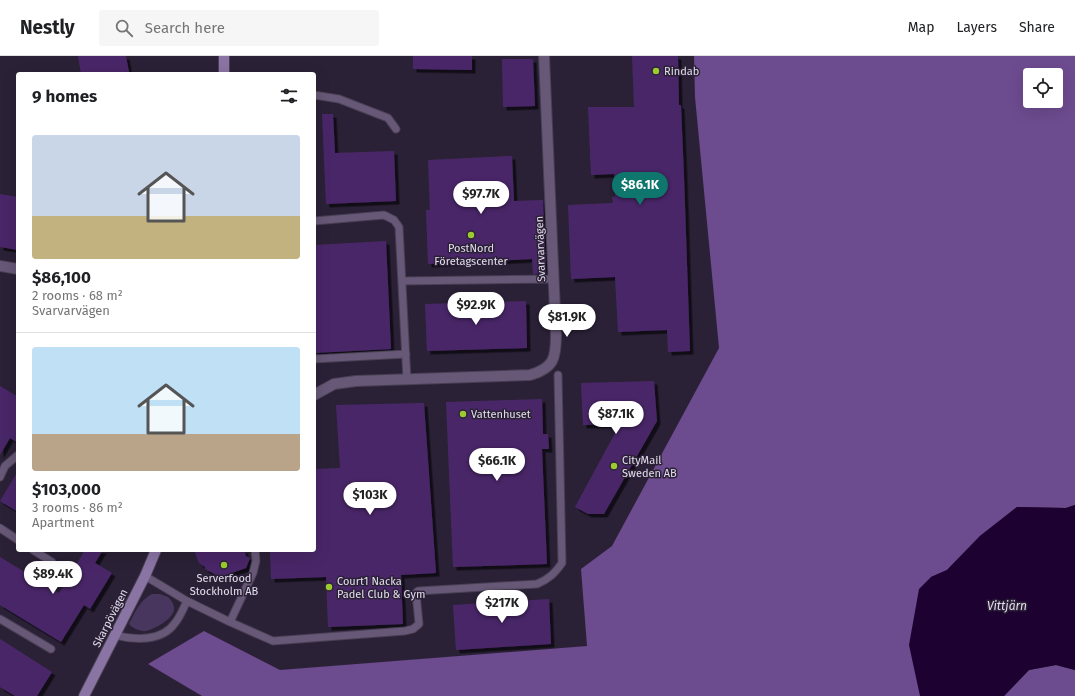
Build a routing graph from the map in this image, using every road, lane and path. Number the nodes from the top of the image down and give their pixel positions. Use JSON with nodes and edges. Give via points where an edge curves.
{"nodes":[{"id":1,"x":224,"y":56,"type":"edge"},
{"id":2,"x":544,"y":56,"type":"edge"},
{"id":3,"x":224,"y":72,"type":"edge"},
{"id":4,"x":316,"y":95,"type":"edge"},
{"id":5,"x":396,"y":129,"type":"dead end"},
{"id":6,"x":316,"y":221,"type":"edge"},
{"id":7,"x":0,"y":266,"type":"edge"},
{"id":8,"x":16,"y":269,"type":"edge"},
{"id":9,"x":554,"y":279,"type":"junction"},
{"id":10,"x":402,"y":281,"type":"junction"},
{"id":11,"x":406,"y":354,"type":"junction"},
{"id":12,"x":316,"y":359,"type":"edge"},
{"id":13,"x":558,"y":375,"type":"dead end"},
{"id":14,"x":407,"y":380,"type":"junction"},
{"id":15,"x":316,"y":394,"type":"edge"},
{"id":16,"x":16,"y":457,"type":"edge"},
{"id":17,"x":0,"y":477,"type":"edge"},
{"id":18,"x":0,"y":528,"type":"edge"},
{"id":19,"x":16,"y":539,"type":"edge"},
{"id":20,"x":36,"y":552,"type":"edge"},
{"id":21,"x":155,"y":552,"type":"edge"},
{"id":22,"x":255,"y":552,"type":"edge"},
{"id":23,"x":52,"y":562,"type":"dead end"},
{"id":24,"x":145,"y":576,"type":"junction"},
{"id":25,"x":187,"y":601,"type":"junction"},
{"id":26,"x":0,"y":619,"type":"edge"},
{"id":27,"x":230,"y":622,"type":"junction"},
{"id":28,"x":115,"y":635,"type":"junction"},
{"id":29,"x":51,"y":649,"type":"dead end"},
{"id":30,"x":84,"y":696,"type":"edge"}],
"edges":[{"from":1,"to":3,"type":"street"},
{"from":2,"to":9,"type":"street","name":"Svarvarvägen"},
{"from":4,"to":5,"type":"lane","via":[[339,99],[388,118]]},
{"from":6,"to":10,"type":"lane","via":[[384,215],[394,220],[399,227]]},
{"from":7,"to":8,"type":"street"},
{"from":9,"to":10,"type":"lane"},
{"from":9,"to":14,"type":"street","name":"Svarvarvägen","via":[[555,356],[545,369],[523,376]]},
{"from":10,"to":11,"type":"lane"},
{"from":11,"to":12,"type":"lane"},
{"from":11,"to":14,"type":"lane"},
{"from":13,"to":27,"type":"lane","via":[[562,562],[555,573],[545,581],[537,584],[418,591],[416,593],[419,624],[405,631],[273,641]]},
{"from":14,"to":15,"type":"street","name":"Svarvarvägen","via":[[334,384]]},
{"from":16,"to":17,"type":"lane","via":[[5,466]]},
{"from":18,"to":19,"type":"lane"},
{"from":20,"to":23,"type":"lane"},
{"from":21,"to":24,"type":"street","name":"Skarpövägen"},
{"from":22,"to":27,"type":"lane","via":[[253,573]]},
{"from":24,"to":25,"type":"lane"},
{"from":24,"to":28,"type":"street","name":"Skarpövägen"},
{"from":25,"to":27,"type":"lane"},
{"from":25,"to":28,"type":"lane","via":[[175,624],[163,634],[135,639]]},
{"from":26,"to":29,"type":"lane"},
{"from":28,"to":30,"type":"street","name":"Skarpövägen"}]}
